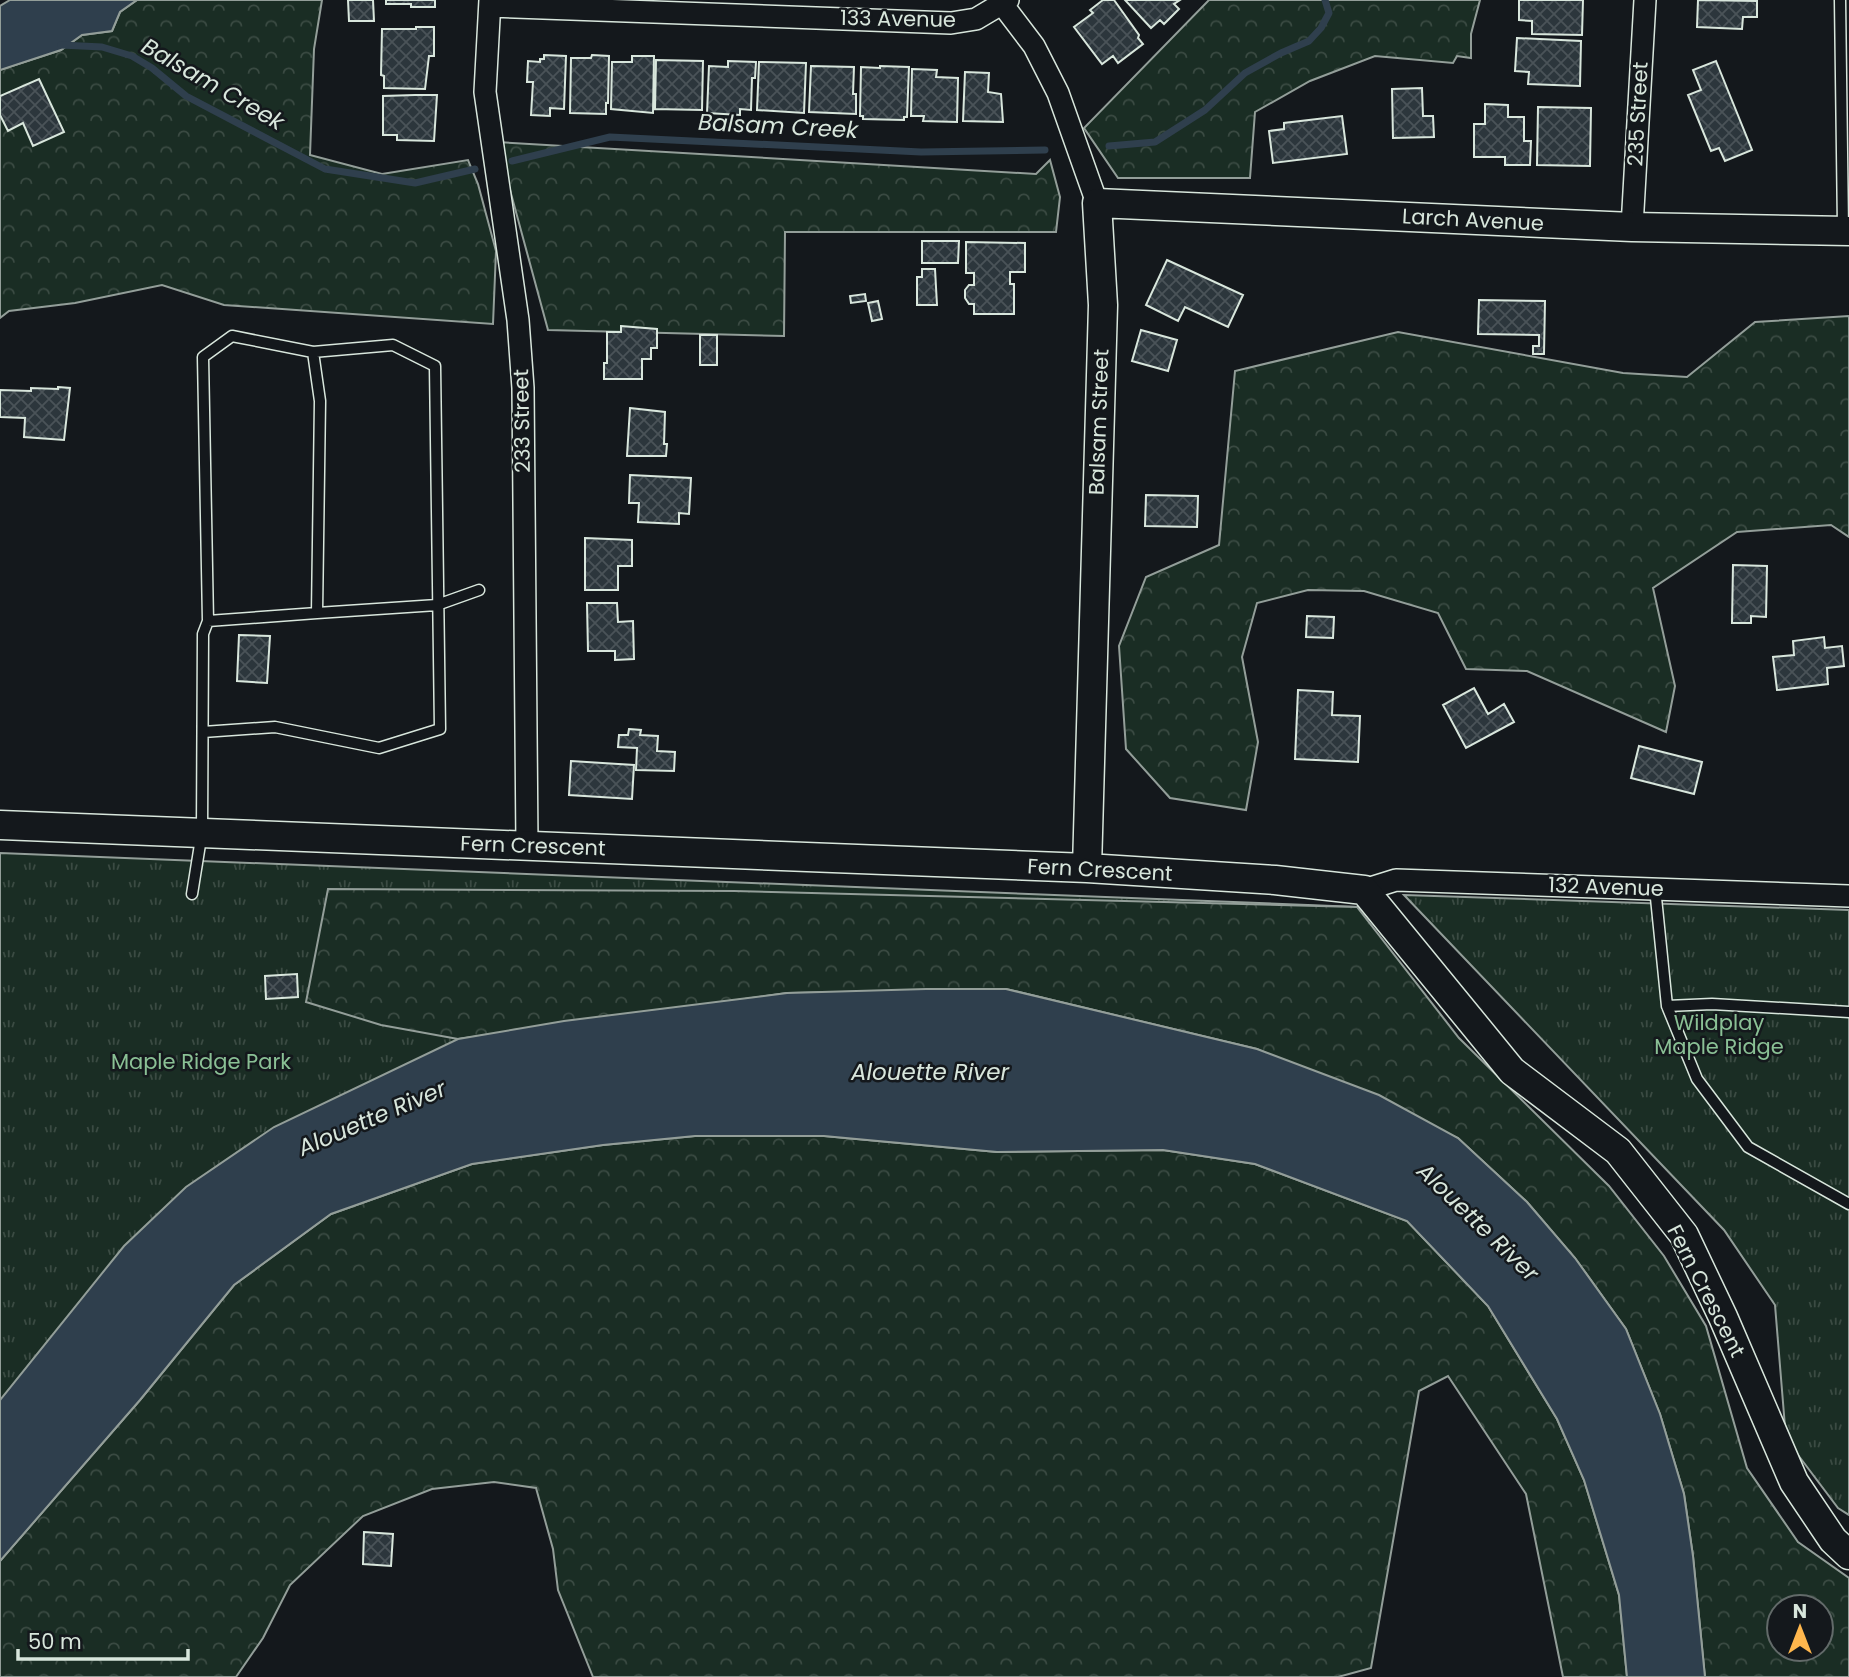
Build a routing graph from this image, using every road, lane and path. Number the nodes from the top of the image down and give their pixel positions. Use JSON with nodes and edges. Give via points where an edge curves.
{"nodes":[{"id":1,"x":1645,"y":0,"type":"edge"},
{"id":2,"x":1840,"y":0,"type":"edge"},
{"id":3,"x":1003,"y":1,"type":"edge"},
{"id":4,"x":490,"y":3,"type":"edge"},
{"id":5,"x":1097,"y":203,"type":"junction"},
{"id":6,"x":1632,"y":227,"type":"junction"},
{"id":7,"x":1846,"y":231,"type":"edge"},
{"id":8,"x":313,"y":352,"type":"junction"},
{"id":9,"x":479,"y":590,"type":"dead end"},
{"id":10,"x":437,"y":605,"type":"junction"},
{"id":11,"x":317,"y":613,"type":"junction"},
{"id":12,"x":208,"y":621,"type":"junction"},
{"id":13,"x":203,"y":732,"type":"junction"},
{"id":14,"x":0,"y":825,"type":"edge"},
{"id":15,"x":202,"y":832,"type":"junction"},
{"id":16,"x":527,"y":845,"type":"junction"},
{"id":17,"x":1087,"y":867,"type":"junction"},
{"id":18,"x":1655,"y":888,"type":"junction"},
{"id":19,"x":1364,"y":890,"type":"junction"},
{"id":20,"x":192,"y":894,"type":"dead end"},
{"id":21,"x":1849,"y":896,"type":"edge"},
{"id":22,"x":1667,"y":1006,"type":"junction"},
{"id":23,"x":1849,"y":1012,"type":"edge"},
{"id":24,"x":1849,"y":1204,"type":"edge"},
{"id":25,"x":1849,"y":1555,"type":"edge"}],
"edges":[{"from":1,"to":6,"type":"street","name":"235 Street"},
{"from":2,"to":7,"type":"lane"},
{"from":3,"to":4,"type":"street","name":"133 Avenue","via":[[976,19],[951,23]]},
{"from":3,"to":5,"type":"street","name":"Balsam Street","via":[[1034,46],[1058,93]]},
{"from":4,"to":16,"type":"street","name":"233 Street","via":[[485,92],[518,320],[523,388]]},
{"from":5,"to":6,"type":"street","name":"Larch Avenue"},
{"from":5,"to":17,"type":"street","name":"Balsam Street","via":[[1103,305]]},
{"from":6,"to":7,"type":"street","name":"Larch Avenue"},
{"from":8,"to":10,"type":"lane","via":[[393,345],[435,366]]},
{"from":8,"to":11,"type":"lane","via":[[320,401]]},
{"from":8,"to":12,"type":"lane","via":[[232,336],[203,357]]},
{"from":9,"to":10,"type":"lane"},
{"from":10,"to":11,"type":"lane"},
{"from":10,"to":13,"type":"lane","via":[[440,729],[379,748],[275,727]]},
{"from":11,"to":12,"type":"lane"},
{"from":12,"to":13,"type":"lane","via":[[203,634]]},
{"from":13,"to":15,"type":"lane"},
{"from":14,"to":15,"type":"street","name":"Fern Crescent"},
{"from":15,"to":16,"type":"street","name":"Fern Crescent"},
{"from":15,"to":20,"type":"lane"},
{"from":16,"to":17,"type":"street","name":"Fern Crescent"},
{"from":17,"to":19,"type":"street","name":"Fern Crescent"},
{"from":18,"to":19,"type":"street","name":"132 Avenue","via":[[1396,880]]},
{"from":18,"to":21,"type":"street","name":"132 Avenue"},
{"from":18,"to":22,"type":"lane"},
{"from":19,"to":25,"type":"street","name":"Fern Crescent","via":[[1512,1071],[1618,1151],[1684,1235],[1794,1482],[1833,1540]]},
{"from":22,"to":23,"type":"lane","via":[[1712,1003]]},
{"from":22,"to":24,"type":"lane","via":[[1697,1079],[1748,1147]]}]}
